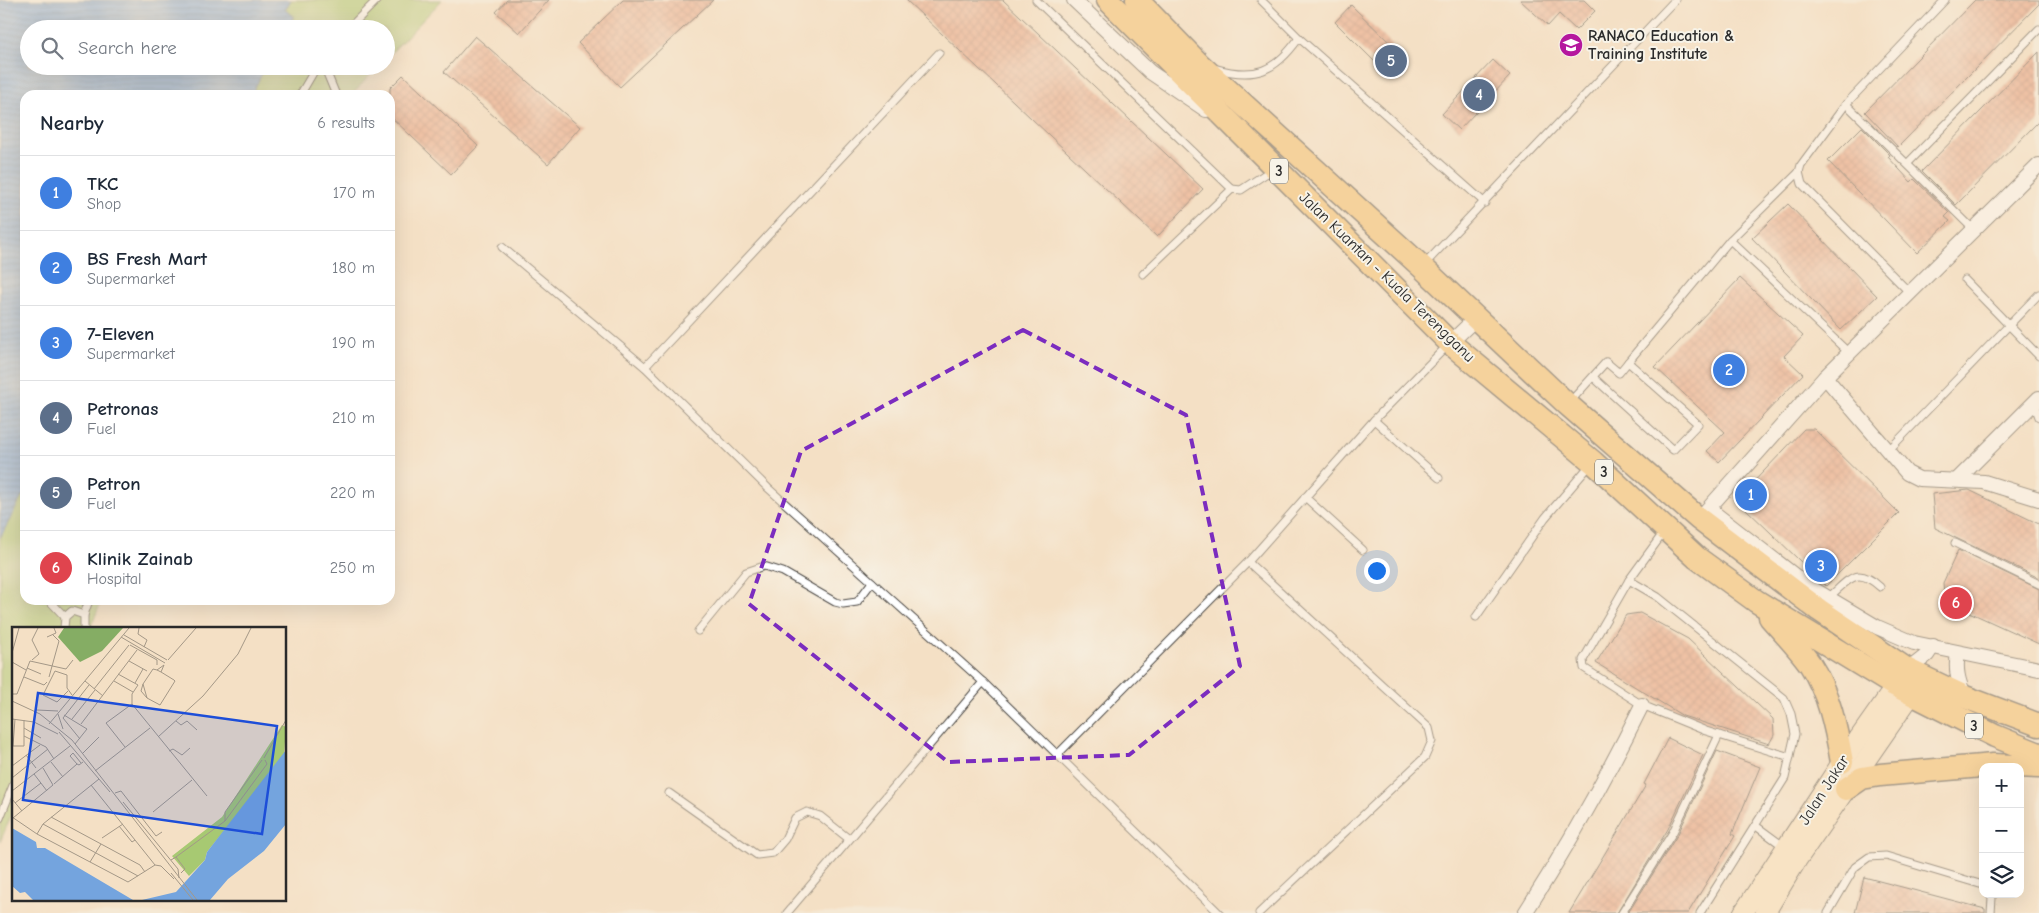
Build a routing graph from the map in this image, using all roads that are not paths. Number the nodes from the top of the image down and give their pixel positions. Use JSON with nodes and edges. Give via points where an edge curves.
{"nodes":[{"id":1,"x":377,"y":0,"type":"edge"},
{"id":2,"x":1036,"y":0,"type":"edge"},
{"id":3,"x":1074,"y":0,"type":"edge"},
{"id":4,"x":1108,"y":0,"type":"edge"},
{"id":5,"x":1137,"y":0,"type":"edge"},
{"id":6,"x":1261,"y":0,"type":"edge"},
{"id":7,"x":1675,"y":0,"type":"edge"},
{"id":8,"x":1945,"y":0,"type":"edge"},
{"id":9,"x":357,"y":20,"type":"edge"},
{"id":10,"x":2039,"y":29,"type":"edge"},
{"id":11,"x":1299,"y":38,"type":"junction"},
{"id":12,"x":939,"y":53,"type":"dead end"},
{"id":13,"x":1199,"y":64,"type":"junction"},
{"id":14,"x":312,"y":75,"type":"edge"},
{"id":15,"x":328,"y":75,"type":"edge"},
{"id":16,"x":303,"y":90,"type":"edge"},
{"id":17,"x":334,"y":90,"type":"edge"},
{"id":18,"x":1846,"y":104,"type":"junction"},
{"id":19,"x":1244,"y":135,"type":"junction"},
{"id":20,"x":1908,"y":163,"type":"junction"},
{"id":21,"x":2039,"y":165,"type":"edge"},
{"id":22,"x":1276,"y":168,"type":"junction"},
{"id":23,"x":1799,"y":172,"type":"junction"},
{"id":24,"x":1232,"y":189,"type":"junction"},
{"id":25,"x":1485,"y":203,"type":"junction"},
{"id":26,"x":1973,"y":229,"type":"junction"},
{"id":27,"x":1730,"y":240,"type":"junction"},
{"id":28,"x":502,"y":246,"type":"dead end"},
{"id":29,"x":1422,"y":267,"type":"junction"},
{"id":30,"x":1143,"y":274,"type":"dead end"},
{"id":31,"x":1965,"y":280,"type":"dead end"},
{"id":32,"x":1910,"y":293,"type":"junction"},
{"id":33,"x":2039,"y":294,"type":"edge"},
{"id":34,"x":1476,"y":318,"type":"junction"},
{"id":35,"x":2008,"y":326,"type":"junction"},
{"id":36,"x":1450,"y":343,"type":"junction"},
{"id":37,"x":1849,"y":353,"type":"junction"},
{"id":38,"x":2039,"y":356,"type":"edge"},
{"id":39,"x":1628,"y":362,"type":"junction"},
{"id":40,"x":645,"y":367,"type":"junction"},
{"id":41,"x":1593,"y":377,"type":"junction"},
{"id":42,"x":1825,"y":377,"type":"junction"},
{"id":43,"x":2037,"y":400,"type":"edge"},
{"id":44,"x":1567,"y":404,"type":"junction"},
{"id":45,"x":2039,"y":417,"type":"edge"},
{"id":46,"x":1374,"y":420,"type":"junction"},
{"id":47,"x":1887,"y":452,"type":"junction"},
{"id":48,"x":1593,"y":462,"type":"junction"},
{"id":49,"x":1439,"y":478,"type":"dead end"},
{"id":50,"x":1957,"y":480,"type":"junction"},
{"id":51,"x":1305,"y":497,"type":"junction"},
{"id":52,"x":2039,"y":499,"type":"edge"},
{"id":53,"x":1704,"y":514,"type":"junction"},
{"id":54,"x":1666,"y":530,"type":"junction"},
{"id":55,"x":1955,"y":543,"type":"dead end"},
{"id":56,"x":1363,"y":550,"type":"dead end"},
{"id":57,"x":1248,"y":562,"type":"junction"},
{"id":58,"x":1628,"y":580,"type":"junction"},
{"id":59,"x":872,"y":582,"type":"junction"},
{"id":60,"x":2039,"y":584,"type":"edge"},
{"id":61,"x":1880,"y":587,"type":"dead end"},
{"id":62,"x":1756,"y":601,"type":"junction"},
{"id":63,"x":54,"y":605,"type":"edge"},
{"id":64,"x":87,"y":605,"type":"edge"},
{"id":65,"x":1823,"y":605,"type":"junction"},
{"id":66,"x":84,"y":615,"type":"junction"},
{"id":67,"x":65,"y":617,"type":"junction"},
{"id":68,"x":1476,"y":617,"type":"dead end"},
{"id":69,"x":64,"y":627,"type":"edge"},
{"id":70,"x":84,"y":627,"type":"edge"},
{"id":71,"x":698,"y":631,"type":"dead end"},
{"id":72,"x":1933,"y":646,"type":"junction"},
{"id":73,"x":1958,"y":653,"type":"junction"},
{"id":74,"x":2039,"y":669,"type":"edge"},
{"id":75,"x":983,"y":682,"type":"junction"},
{"id":76,"x":1909,"y":682,"type":"junction"},
{"id":77,"x":1966,"y":697,"type":"junction"},
{"id":78,"x":1642,"y":705,"type":"junction"},
{"id":79,"x":2039,"y":725,"type":"edge"},
{"id":80,"x":1719,"y":735,"type":"junction"},
{"id":81,"x":2039,"y":754,"type":"edge"},
{"id":82,"x":1057,"y":755,"type":"junction"},
{"id":83,"x":1790,"y":757,"type":"junction"},
{"id":84,"x":1842,"y":762,"type":"junction"},
{"id":85,"x":2039,"y":766,"type":"edge"},
{"id":86,"x":12,"y":788,"type":"edge"},
{"id":87,"x":1846,"y":789,"type":"junction"},
{"id":88,"x":669,"y":793,"type":"dead end"},
{"id":89,"x":0,"y":818,"type":"edge"},
{"id":90,"x":1756,"y":826,"type":"junction"},
{"id":91,"x":849,"y":839,"type":"junction"},
{"id":92,"x":1786,"y":848,"type":"junction"},
{"id":93,"x":1979,"y":884,"type":"edge"},
{"id":94,"x":1992,"y":898,"type":"edge"},
{"id":95,"x":788,"y":913,"type":"edge"},
{"id":96,"x":1219,"y":913,"type":"edge"},
{"id":97,"x":1259,"y":913,"type":"edge"},
{"id":98,"x":1525,"y":913,"type":"edge"},
{"id":99,"x":1622,"y":913,"type":"edge"},
{"id":100,"x":1700,"y":913,"type":"edge"},
{"id":101,"x":1743,"y":913,"type":"edge"},
{"id":102,"x":1765,"y":913,"type":"edge"},
{"id":103,"x":1828,"y":913,"type":"edge"},
{"id":104,"x":1991,"y":913,"type":"edge"}],
"edges":[{"from":1,"to":9,"type":"lane"},
{"from":2,"to":24,"type":"lane"},
{"from":3,"to":19,"type":"street","via":[[1150,72]]},
{"from":4,"to":19,"type":"highway","name":"Jalan Kuantan - Kuala Terengganu","number":"3"},
{"from":5,"to":13,"type":"highway","name":"Jalan Kuantan - Kuala Terengganu","number":"3"},
{"from":6,"to":11,"type":"lane"},
{"from":7,"to":25,"type":"lane"},
{"from":8,"to":18,"type":"lane"},
{"from":10,"to":20,"type":"lane"},
{"from":11,"to":13,"type":"lane","via":[[1287,56],[1275,66],[1252,73],[1236,74]]},
{"from":11,"to":25,"type":"lane"},
{"from":12,"to":40,"type":"lane"},
{"from":13,"to":29,"type":"highway","name":"Jalan Kuantan - Kuala Terengganu","number":"3"},
{"from":14,"to":16,"type":"lane"},
{"from":15,"to":17,"type":"lane"},
{"from":18,"to":20,"type":"lane"},
{"from":18,"to":23,"type":"lane"},
{"from":19,"to":22,"type":"highway","name":"Jalan Kuantan - Kuala Terengganu","number":"3"},
{"from":20,"to":26,"type":"lane"},
{"from":21,"to":26,"type":"street"},
{"from":22,"to":24,"type":"lane","via":[[1240,190]]},
{"from":22,"to":36,"type":"highway","name":"Jalan Kuantan - Kuala Terengganu","number":"3"},
{"from":23,"to":27,"type":"lane"},
{"from":23,"to":32,"type":"lane","via":[[1802,184]]},
{"from":24,"to":30,"type":"lane"},
{"from":25,"to":29,"type":"lane"},
{"from":26,"to":32,"type":"street"},
{"from":27,"to":37,"type":"lane"},
{"from":27,"to":39,"type":"lane"},
{"from":28,"to":40,"type":"lane"},
{"from":29,"to":34,"type":"highway","name":"Jalan Kuantan - Kuala Terengganu","number":"3"},
{"from":31,"to":35,"type":"lane"},
{"from":32,"to":37,"type":"street"},
{"from":33,"to":35,"type":"lane"},
{"from":34,"to":36,"type":"street"},
{"from":34,"to":44,"type":"highway","name":"Jalan Kuantan - Kuala Terengganu","number":"3"},
{"from":35,"to":38,"type":"lane"},
{"from":35,"to":47,"type":"lane"},
{"from":36,"to":46,"type":"lane"},
{"from":36,"to":48,"type":"highway","name":"Jalan Kuantan - Kuala Terengganu","number":"3"},
{"from":37,"to":42,"type":"street"},
{"from":39,"to":41,"type":"lane","via":[[1619,373],[1607,362]]},
{"from":39,"to":41,"type":"lane","via":[[1697,423],[1673,450]]},
{"from":40,"to":59,"type":"lane","via":[[768,488]]},
{"from":41,"to":44,"type":"lane"},
{"from":42,"to":47,"type":"street"},
{"from":42,"to":53,"type":"street"},
{"from":43,"to":45,"type":"lane"},
{"from":43,"to":50,"type":"street"},
{"from":44,"to":53,"type":"highway","name":"Jalan Kuantan - Kuala Terengganu","number":"3"},
{"from":46,"to":49,"type":"lane"},
{"from":46,"to":51,"type":"lane"},
{"from":47,"to":50,"type":"street","via":[[1907,473],[1919,479]]},
{"from":48,"to":54,"type":"highway","name":"Jalan Kuantan - Kuala Terengganu","number":"3"},
{"from":48,"to":68,"type":"lane","via":[[1545,518]]},
{"from":50,"to":52,"type":"street","via":[[1984,482]]},
{"from":51,"to":56,"type":"lane"},
{"from":51,"to":57,"type":"lane"},
{"from":53,"to":65,"type":"highway","name":"Jalan Kuantan - Kuala Terengganu","number":"3"},
{"from":54,"to":58,"type":"lane"},
{"from":54,"to":62,"type":"highway","name":"Jalan Kuantan - Kuala Terengganu","number":"3","via":[[1697,558]]},
{"from":55,"to":60,"type":"lane"},
{"from":57,"to":82,"type":"lane"},
{"from":57,"to":97,"type":"lane","via":[[1429,728],[1432,741],[1424,757]]},
{"from":58,"to":78,"type":"lane","via":[[1582,664]]},
{"from":58,"to":83,"type":"lane","via":[[1658,596],[1784,698],[1795,734]]},
{"from":59,"to":71,"type":"lane","via":[[857,602],[843,604],[783,572],[764,566],[746,572]]},
{"from":59,"to":75,"type":"lane"},
{"from":61,"to":65,"type":"lane","via":[[1870,578],[1856,576]]},
{"from":62,"to":76,"type":"highway","name":"Jalan Kuantan - Kuala Terengganu","number":"3"},
{"from":62,"to":84,"type":"highway","via":[[1810,664],[1830,709]]},
{"from":63,"to":67,"type":"lane"},
{"from":64,"to":66,"type":"lane"},
{"from":65,"to":72,"type":"street","via":[[1896,636]]},
{"from":65,"to":76,"type":"highway","name":"Jalan Kuantan - Kuala Terengganu","number":"3"},
{"from":66,"to":67,"type":"lane","via":[[72,612]]},
{"from":66,"to":70,"type":"lane"},
{"from":67,"to":69,"type":"lane"},
{"from":72,"to":73,"type":"street"},
{"from":72,"to":76,"type":"street"},
{"from":73,"to":74,"type":"street"},
{"from":73,"to":77,"type":"street","via":[[1957,678]]},
{"from":75,"to":82,"type":"lane"},
{"from":75,"to":91,"type":"lane"},
{"from":76,"to":77,"type":"highway","name":"Jalan Kuantan - Kuala Terengganu","number":"3"},
{"from":76,"to":81,"type":"highway","name":"Jalan Kuantan - Kuala Terengganu","number":"3","via":[[1995,736]]},
{"from":76,"to":84,"type":"main road","name":"Jalan Jakar"},
{"from":76,"to":87,"type":"main road","name":"Jalan Jakar"},
{"from":77,"to":79,"type":"highway","name":"Jalan Kuantan - Kuala Terengganu","number":"3"},
{"from":78,"to":80,"type":"lane"},
{"from":78,"to":98,"type":"street","via":[[1615,760]]},
{"from":80,"to":83,"type":"lane"},
{"from":80,"to":99,"type":"lane","via":[[1673,832]]},
{"from":82,"to":96,"type":"lane"},
{"from":83,"to":90,"type":"lane","via":[[1785,778]]},
{"from":84,"to":92,"type":"main road","name":"Jalan Jakar"},
{"from":85,"to":87,"type":"highway","via":[[1993,765],[1880,775],[1862,778]]},
{"from":86,"to":89,"type":"lane"},
{"from":87,"to":102,"type":"main road","name":"Jalan Jakar"},
{"from":88,"to":91,"type":"lane","via":[[757,855],[773,853],[785,839],[795,818],[808,812],[820,816]]},
{"from":90,"to":92,"type":"lane"},
{"from":90,"to":100,"type":"lane"},
{"from":91,"to":95,"type":"lane"},
{"from":92,"to":101,"type":"main road","name":"Jalan Jakar"},
{"from":93,"to":103,"type":"lane","via":[[1886,856],[1869,857],[1855,867]]},
{"from":94,"to":104,"type":"lane"}]}
